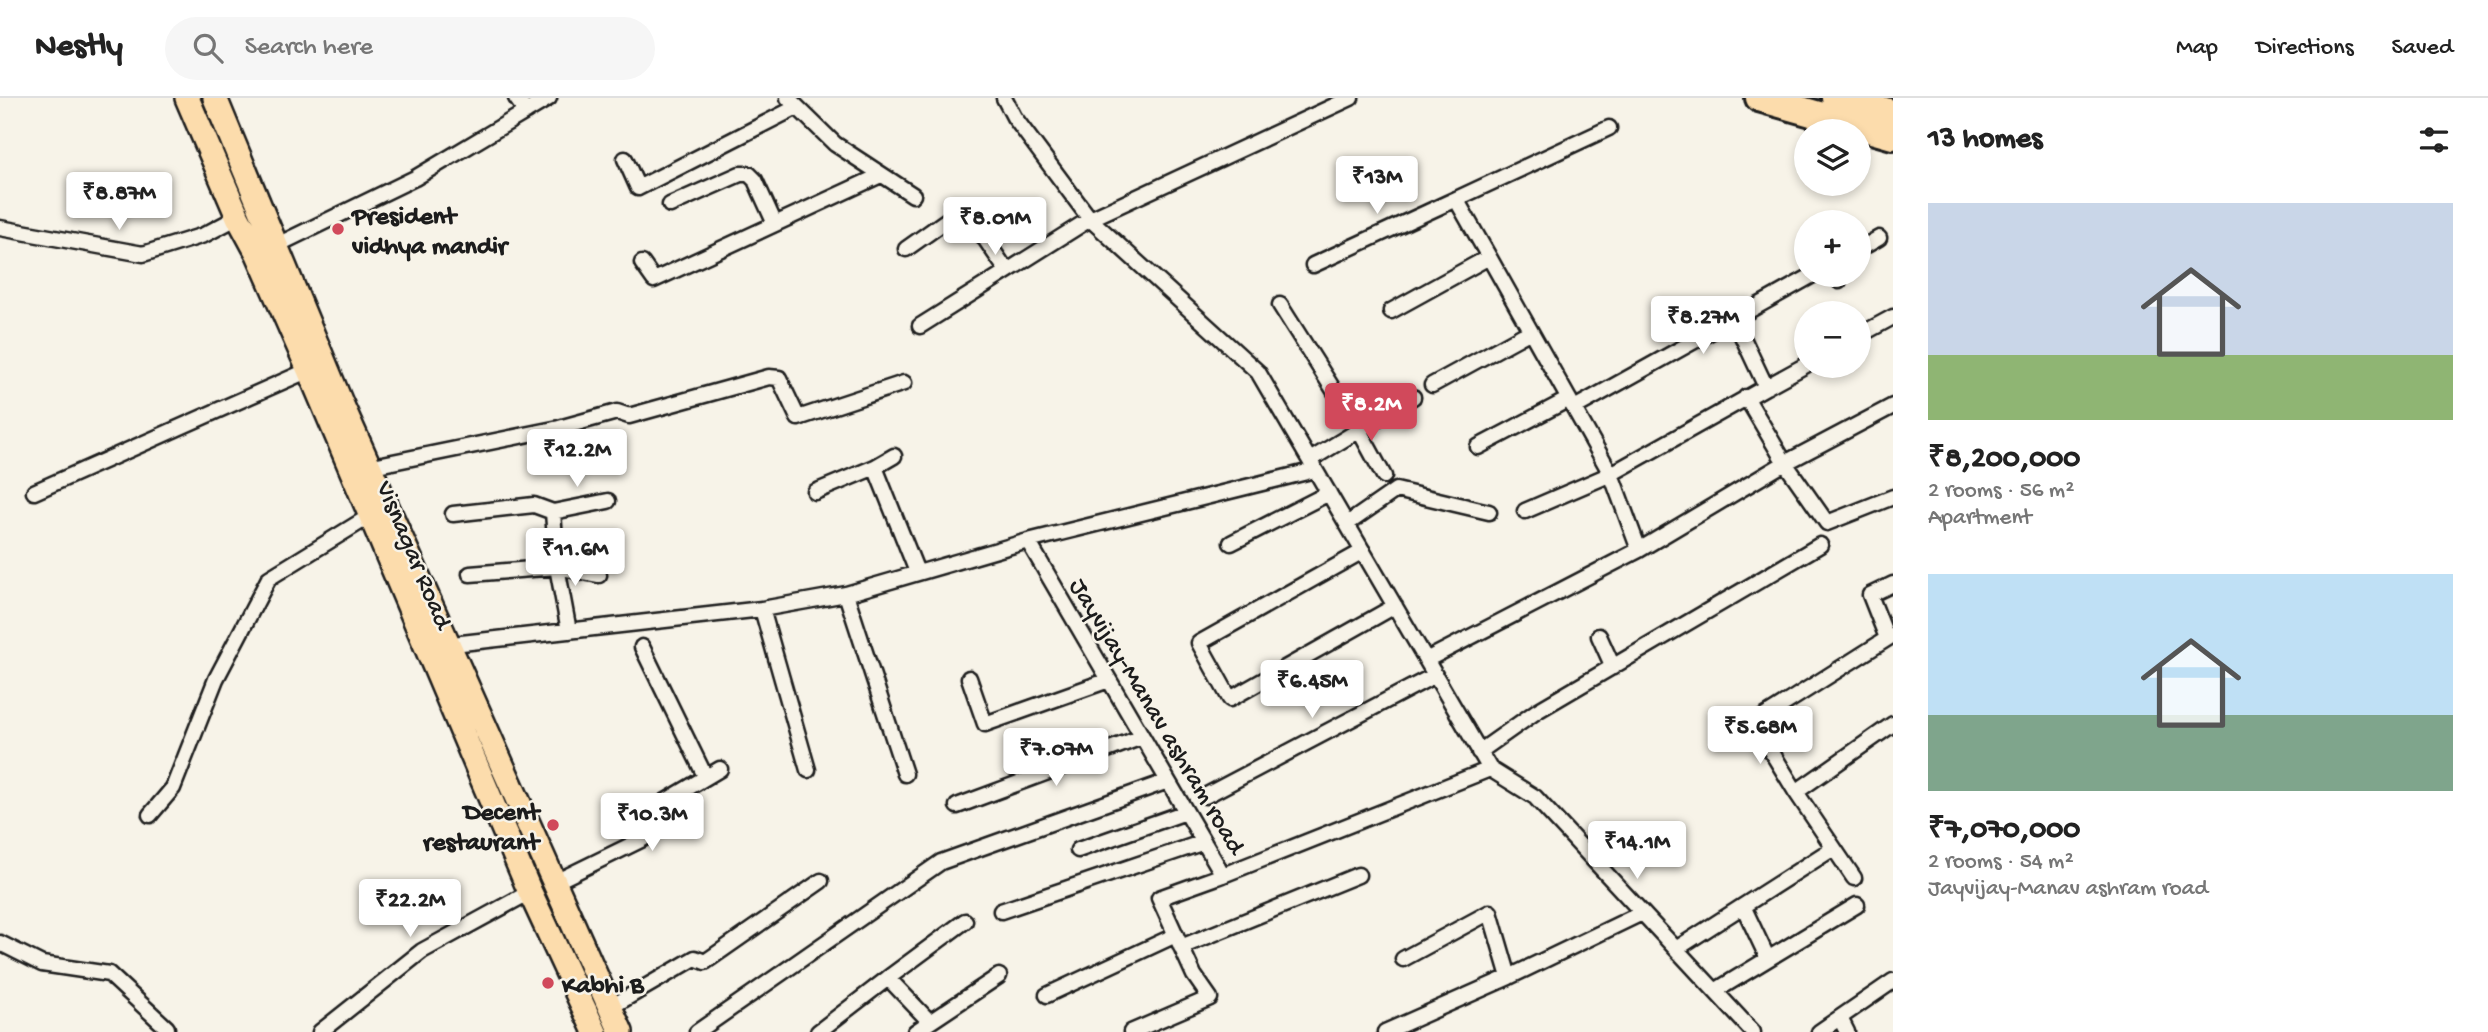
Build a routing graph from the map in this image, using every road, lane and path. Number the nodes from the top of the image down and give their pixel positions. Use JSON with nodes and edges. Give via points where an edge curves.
{"nodes":[{"id":1,"x":187,"y":98,"type":"edge"},
{"id":2,"x":215,"y":98,"type":"edge"},
{"id":3,"x":516,"y":98,"type":"edge"},
{"id":4,"x":550,"y":98,"type":"edge"},
{"id":5,"x":1004,"y":98,"type":"edge"},
{"id":6,"x":1350,"y":98,"type":"edge"},
{"id":7,"x":1759,"y":98,"type":"edge"},
{"id":8,"x":1835,"y":98,"type":"edge"},
{"id":9,"x":792,"y":103,"type":"edge"},
{"id":10,"x":526,"y":112,"type":"junction"},
{"id":11,"x":1893,"y":113,"type":"edge"},
{"id":12,"x":1609,"y":128,"type":"dead end"},
{"id":13,"x":1893,"y":136,"type":"edge"},
{"id":14,"x":625,"y":159,"type":"dead end"},
{"id":15,"x":881,"y":175,"type":"junction"},
{"id":16,"x":913,"y":195,"type":"dead end"},
{"id":17,"x":1456,"y":199,"type":"junction"},
{"id":18,"x":670,"y":205,"type":"dead end"},
{"id":19,"x":238,"y":217,"type":"junction"},
{"id":20,"x":1090,"y":219,"type":"junction"},
{"id":21,"x":775,"y":224,"type":"junction"},
{"id":22,"x":0,"y":228,"type":"edge"},
{"id":23,"x":1879,"y":238,"type":"dead end"},
{"id":24,"x":1871,"y":243,"type":"edge"},
{"id":25,"x":906,"y":249,"type":"dead end"},
{"id":26,"x":267,"y":250,"type":"junction"},
{"id":27,"x":1489,"y":257,"type":"junction"},
{"id":28,"x":642,"y":263,"type":"dead end"},
{"id":29,"x":1313,"y":265,"type":"dead end"},
{"id":30,"x":1007,"y":271,"type":"junction"},
{"id":31,"x":1794,"y":285,"type":"edge"},
{"id":32,"x":1280,"y":305,"type":"dead end"},
{"id":33,"x":1391,"y":312,"type":"dead end"},
{"id":34,"x":1893,"y":317,"type":"edge"},
{"id":35,"x":1734,"y":318,"type":"junction"},
{"id":36,"x":920,"y":326,"type":"dead end"},
{"id":37,"x":1871,"y":329,"type":"edge"},
{"id":38,"x":1530,"y":331,"type":"junction"},
{"id":39,"x":309,"y":370,"type":"junction"},
{"id":40,"x":1794,"y":372,"type":"edge"},
{"id":41,"x":904,"y":383,"type":"dead end"},
{"id":42,"x":1432,"y":385,"type":"dead end"},
{"id":43,"x":1766,"y":387,"type":"junction"},
{"id":44,"x":1413,"y":397,"type":"dead end"},
{"id":45,"x":1746,"y":397,"type":"junction"},
{"id":46,"x":1572,"y":403,"type":"junction"},
{"id":47,"x":1893,"y":406,"type":"edge"},
{"id":48,"x":1359,"y":430,"type":"junction"},
{"id":49,"x":1478,"y":447,"type":"dead end"},
{"id":50,"x":894,"y":456,"type":"dead end"},
{"id":51,"x":1785,"y":463,"type":"junction"},
{"id":52,"x":1313,"y":465,"type":"junction"},
{"id":53,"x":875,"y":467,"type":"junction"},
{"id":54,"x":360,"y":469,"type":"junction"},
{"id":55,"x":1611,"y":474,"type":"junction"},
{"id":56,"x":1384,"y":476,"type":"dead end"},
{"id":57,"x":34,"y":492,"type":"dead end"},
{"id":58,"x":815,"y":492,"type":"dead end"},
{"id":59,"x":1329,"y":493,"type":"junction"},
{"id":60,"x":1893,"y":497,"type":"edge"},
{"id":61,"x":608,"y":501,"type":"dead end"},
{"id":62,"x":1525,"y":511,"type":"dead end"},
{"id":63,"x":553,"y":512,"type":"junction"},
{"id":64,"x":1489,"y":512,"type":"dead end"},
{"id":65,"x":453,"y":514,"type":"dead end"},
{"id":66,"x":370,"y":516,"type":"junction"},
{"id":67,"x":1347,"y":524,"type":"junction"},
{"id":68,"x":1028,"y":541,"type":"junction"},
{"id":69,"x":1231,"y":543,"type":"dead end"},
{"id":70,"x":1820,"y":545,"type":"dead end"},
{"id":71,"x":1639,"y":550,"type":"junction"},
{"id":72,"x":1363,"y":551,"type":"junction"},
{"id":73,"x":557,"y":567,"type":"junction"},
{"id":74,"x":917,"y":572,"type":"junction"},
{"id":75,"x":470,"y":574,"type":"dead end"},
{"id":76,"x":599,"y":575,"type":"dead end"},
{"id":77,"x":1893,"y":584,"type":"edge"},
{"id":78,"x":846,"y":594,"type":"junction"},
{"id":79,"x":1395,"y":606,"type":"junction"},
{"id":80,"x":762,"y":609,"type":"junction"},
{"id":81,"x":569,"y":631,"type":"junction"},
{"id":82,"x":1599,"y":636,"type":"dead end"},
{"id":83,"x":1890,"y":636,"type":"edge"},
{"id":84,"x":449,"y":645,"type":"junction"},
{"id":85,"x":642,"y":647,"type":"dead end"},
{"id":86,"x":425,"y":649,"type":"junction"},
{"id":87,"x":1426,"y":660,"type":"junction"},
{"id":88,"x":1614,"y":667,"type":"junction"},
{"id":89,"x":1435,"y":675,"type":"junction"},
{"id":90,"x":969,"y":678,"type":"dead end"},
{"id":91,"x":1109,"y":680,"type":"junction"},
{"id":92,"x":1893,"y":724,"type":"edge"},
{"id":93,"x":1142,"y":737,"type":"junction"},
{"id":94,"x":1479,"y":752,"type":"junction"},
{"id":95,"x":720,"y":769,"type":"dead end"},
{"id":96,"x":1490,"y":769,"type":"junction"},
{"id":97,"x":808,"y":770,"type":"dead end"},
{"id":98,"x":905,"y":774,"type":"dead end"},
{"id":99,"x":705,"y":776,"type":"junction"},
{"id":100,"x":1168,"y":781,"type":"junction"},
{"id":101,"x":1796,"y":792,"type":"junction"},
{"id":102,"x":1205,"y":796,"type":"dead end"},
{"id":103,"x":957,"y":806,"type":"dead end"},
{"id":104,"x":1186,"y":812,"type":"junction"},
{"id":105,"x":150,"y":815,"type":"dead end"},
{"id":106,"x":1204,"y":842,"type":"junction"},
{"id":107,"x":1832,"y":849,"type":"junction"},
{"id":108,"x":1078,"y":850,"type":"dead end"},
{"id":109,"x":1223,"y":875,"type":"junction"},
{"id":110,"x":1358,"y":875,"type":"dead end"},
{"id":111,"x":1854,"y":878,"type":"dead end"},
{"id":112,"x":821,"y":881,"type":"dead end"},
{"id":113,"x":545,"y":886,"type":"junction"},
{"id":114,"x":1857,"y":905,"type":"dead end"},
{"id":115,"x":1743,"y":906,"type":"junction"},
{"id":116,"x":1001,"y":911,"type":"dead end"},
{"id":117,"x":1642,"y":913,"type":"junction"},
{"id":118,"x":965,"y":920,"type":"dead end"},
{"id":119,"x":1178,"y":941,"type":"junction"},
{"id":120,"x":0,"y":943,"type":"edge"},
{"id":121,"x":1676,"y":949,"type":"junction"},
{"id":122,"x":1403,"y":959,"type":"dead end"},
{"id":123,"x":1768,"y":959,"type":"junction"},
{"id":124,"x":999,"y":976,"type":"dead end"},
{"id":125,"x":1509,"y":977,"type":"junction"},
{"id":126,"x":888,"y":978,"type":"junction"},
{"id":127,"x":1893,"y":981,"type":"edge"},
{"id":128,"x":1715,"y":991,"type":"junction"},
{"id":129,"x":1047,"y":995,"type":"dead end"},
{"id":130,"x":611,"y":1007,"type":"junction"},
{"id":131,"x":1840,"y":1018,"type":"junction"},
{"id":132,"x":930,"y":1022,"type":"junction"},
{"id":133,"x":167,"y":1028,"type":"dead end"},
{"id":134,"x":320,"y":1032,"type":"edge"},
{"id":135,"x":595,"y":1032,"type":"edge"},
{"id":136,"x":621,"y":1032,"type":"edge"},
{"id":137,"x":697,"y":1032,"type":"edge"},
{"id":138,"x":818,"y":1032,"type":"edge"},
{"id":139,"x":915,"y":1032,"type":"edge"},
{"id":140,"x":1131,"y":1032,"type":"edge"},
{"id":141,"x":1385,"y":1032,"type":"edge"},
{"id":142,"x":1753,"y":1032,"type":"edge"},
{"id":143,"x":1819,"y":1032,"type":"edge"},
{"id":144,"x":1847,"y":1032,"type":"edge"}],
"edges":[{"from":1,"to":19,"type":"main road","name":"Visnagar Road"},
{"from":2,"to":26,"type":"main road"},
{"from":3,"to":10,"type":"street"},
{"from":4,"to":10,"type":"street"},
{"from":5,"to":20,"type":"street"},
{"from":6,"to":20,"type":"street"},
{"from":7,"to":13,"type":"highway"},
{"from":8,"to":11,"type":"highway"},
{"from":9,"to":14,"type":"street","via":[[638,188]]},
{"from":9,"to":15,"type":"street","via":[[835,144]]},
{"from":10,"to":26,"type":"street","via":[[415,178]]},
{"from":12,"to":17,"type":"street"},
{"from":15,"to":16,"type":"street"},
{"from":15,"to":21,"type":"street"},
{"from":17,"to":27,"type":"street"},
{"from":17,"to":29,"type":"street"},
{"from":18,"to":21,"type":"street","via":[[749,174]]},
{"from":19,"to":22,"type":"street","via":[[204,235],[143,254]]},
{"from":19,"to":26,"type":"main road","name":"Visnagar Road"},
{"from":20,"to":30,"type":"street"},
{"from":20,"to":52,"type":"street","via":[[1258,372]]},
{"from":21,"to":28,"type":"street","via":[[654,280]]},
{"from":23,"to":24,"type":"street"},
{"from":25,"to":30,"type":"street","via":[[964,208]]},
{"from":26,"to":39,"type":"main road","name":"Visnagar Road"},
{"from":26,"to":54,"type":"main road"},
{"from":27,"to":33,"type":"street"},
{"from":27,"to":38,"type":"street"},
{"from":30,"to":36,"type":"street"},
{"from":31,"to":35,"type":"street"},
{"from":32,"to":48,"type":"street"},
{"from":34,"to":37,"type":"street"},
{"from":35,"to":43,"type":"street"},
{"from":35,"to":46,"type":"street"},
{"from":38,"to":42,"type":"street"},
{"from":38,"to":46,"type":"street"},
{"from":39,"to":54,"type":"main road","name":"Visnagar Road"},
{"from":39,"to":57,"type":"street"},
{"from":40,"to":43,"type":"street"},
{"from":41,"to":54,"type":"street","via":[[797,418],[779,378],[769,377],[629,416],[617,412]]},
{"from":43,"to":45,"type":"street"},
{"from":44,"to":48,"type":"street"},
{"from":45,"to":51,"type":"street"},
{"from":45,"to":55,"type":"street"},
{"from":46,"to":49,"type":"street"},
{"from":46,"to":55,"type":"street"},
{"from":47,"to":51,"type":"street"},
{"from":48,"to":52,"type":"street"},
{"from":48,"to":56,"type":"street"},
{"from":50,"to":53,"type":"street"},
{"from":51,"to":60,"type":"street","via":[[1827,523]]},
{"from":51,"to":71,"type":"street"},
{"from":52,"to":59,"type":"street"},
{"from":52,"to":68,"type":"street"},
{"from":53,"to":58,"type":"street"},
{"from":53,"to":74,"type":"street"},
{"from":54,"to":66,"type":"main road","name":"Visnagar Road"},
{"from":54,"to":84,"type":"main road"},
{"from":55,"to":62,"type":"street"},
{"from":55,"to":71,"type":"street"},
{"from":59,"to":67,"type":"street"},
{"from":59,"to":69,"type":"street"},
{"from":61,"to":63,"type":"street"},
{"from":63,"to":65,"type":"street","via":[[534,505]]},
{"from":63,"to":73,"type":"street"},
{"from":64,"to":67,"type":"street","via":[[1396,490]]},
{"from":66,"to":86,"type":"main road","name":"Visnagar Road"},
{"from":66,"to":105,"type":"street","via":[[269,578],[216,679],[173,788]]},
{"from":67,"to":72,"type":"street"},
{"from":68,"to":74,"type":"street"},
{"from":68,"to":91,"type":"street","name":"Jayvijay-Manav ashram road"},
{"from":70,"to":88,"type":"street"},
{"from":71,"to":87,"type":"street"},
{"from":72,"to":79,"type":"street"},
{"from":72,"to":79,"type":"street","via":[[1199,643],[1230,699]]},
{"from":73,"to":75,"type":"street"},
{"from":73,"to":76,"type":"street"},
{"from":73,"to":81,"type":"street"},
{"from":74,"to":78,"type":"street"},
{"from":77,"to":83,"type":"street","via":[[1870,595]]},
{"from":78,"to":80,"type":"street"},
{"from":78,"to":98,"type":"street"},
{"from":79,"to":87,"type":"street"},
{"from":80,"to":81,"type":"street"},
{"from":80,"to":97,"type":"street"},
{"from":81,"to":84,"type":"street"},
{"from":82,"to":88,"type":"street"},
{"from":83,"to":101,"type":"street","via":[[1754,723]]},
{"from":84,"to":86,"type":"street"},
{"from":84,"to":113,"type":"main road"},
{"from":85,"to":99,"type":"street"},
{"from":86,"to":113,"type":"main road","name":"Visnagar Road"},
{"from":87,"to":89,"type":"street"},
{"from":88,"to":94,"type":"street","via":[[1537,710]]},
{"from":89,"to":94,"type":"street"},
{"from":89,"to":102,"type":"street"},
{"from":90,"to":91,"type":"street","via":[[985,724]]},
{"from":91,"to":93,"type":"street","name":"Jayvijay-Manav ashram road"},
{"from":92,"to":101,"type":"street"},
{"from":93,"to":100,"type":"street","name":"Jayvijay-Manav ashram road"},
{"from":93,"to":103,"type":"street"},
{"from":94,"to":96,"type":"street"},
{"from":95,"to":99,"type":"street"},
{"from":96,"to":109,"type":"street","name":"Jayvijay-Manav ashram road"},
{"from":96,"to":117,"type":"street","via":[[1535,797]]},
{"from":99,"to":113,"type":"street","via":[[661,804],[643,839]]},
{"from":100,"to":104,"type":"street","name":"Jayvijay-Manav ashram road"},
{"from":100,"to":137,"type":"street","via":[[941,862]]},
{"from":101,"to":107,"type":"street"},
{"from":104,"to":106,"type":"street","name":"Jayvijay-Manav ashram road"},
{"from":104,"to":108,"type":"street"},
{"from":106,"to":109,"type":"street","name":"Jayvijay-Manav ashram road"},
{"from":106,"to":116,"type":"street"},
{"from":107,"to":111,"type":"street"},
{"from":107,"to":115,"type":"street"},
{"from":109,"to":119,"type":"street","via":[[1159,898]]},
{"from":110,"to":119,"type":"street"},
{"from":112,"to":130,"type":"street","via":[[705,962],[695,958]]},
{"from":113,"to":130,"type":"main road"},
{"from":113,"to":134,"type":"street","via":[[422,951]]},
{"from":113,"to":135,"type":"main road","name":"Visnagar Road"},
{"from":114,"to":123,"type":"street"},
{"from":115,"to":121,"type":"street"},
{"from":115,"to":123,"type":"street"},
{"from":117,"to":121,"type":"street"},
{"from":117,"to":125,"type":"street"},
{"from":118,"to":126,"type":"street"},
{"from":119,"to":129,"type":"street"},
{"from":119,"to":140,"type":"street","via":[[1210,998]]},
{"from":120,"to":133,"type":"street","via":[[42,964],[109,974]]},
{"from":121,"to":128,"type":"street"},
{"from":122,"to":125,"type":"street","via":[[1490,912]]},
{"from":123,"to":128,"type":"street"},
{"from":124,"to":132,"type":"street"},
{"from":125,"to":141,"type":"street"},
{"from":126,"to":132,"type":"street"},
{"from":126,"to":138,"type":"street"},
{"from":127,"to":131,"type":"street"},
{"from":128,"to":142,"type":"street"},
{"from":130,"to":136,"type":"main road"},
{"from":131,"to":143,"type":"street"},
{"from":131,"to":144,"type":"street"},
{"from":132,"to":139,"type":"street"}]}
